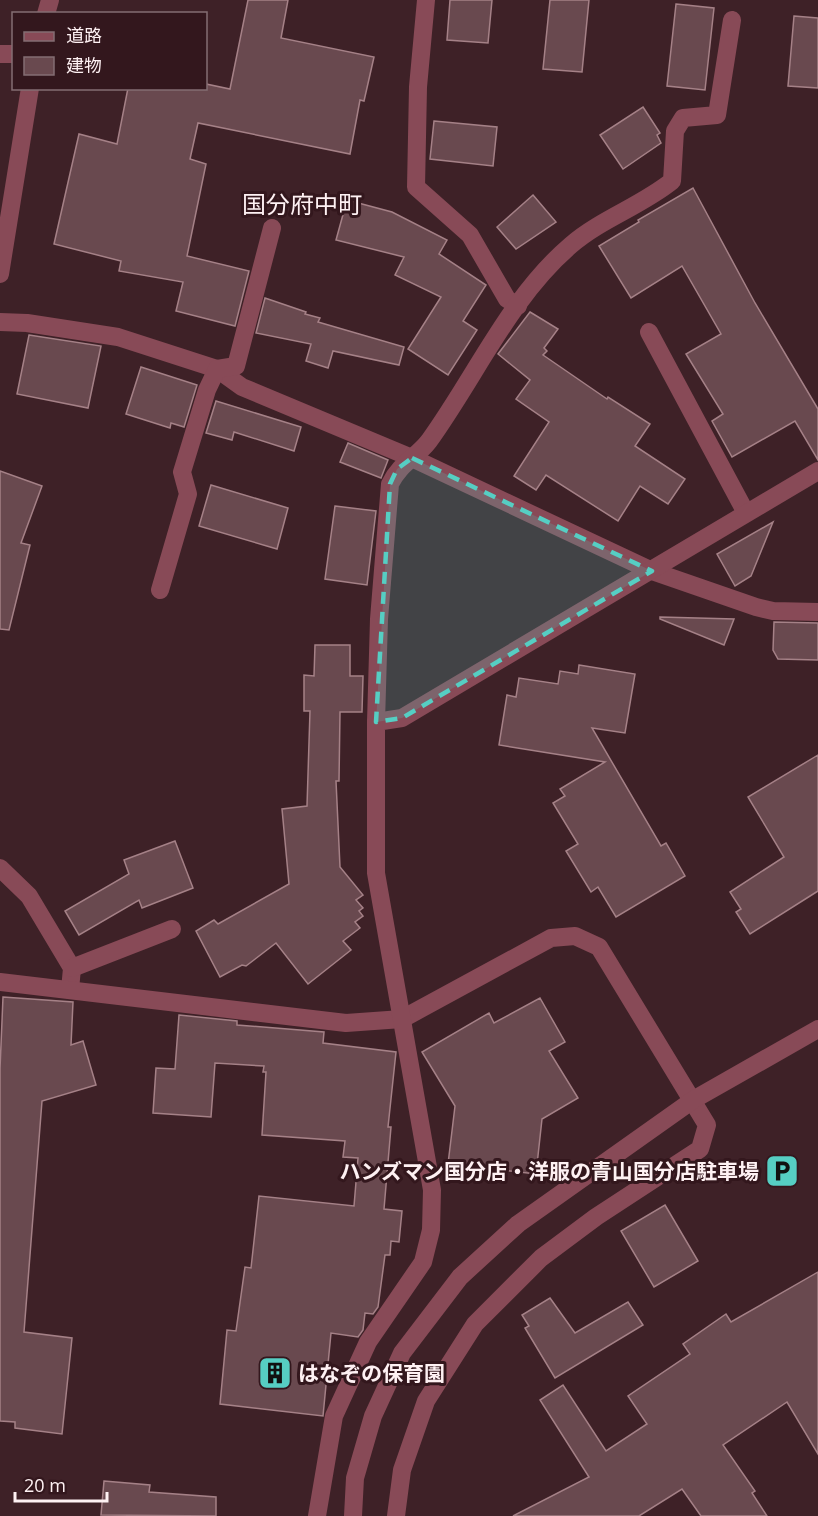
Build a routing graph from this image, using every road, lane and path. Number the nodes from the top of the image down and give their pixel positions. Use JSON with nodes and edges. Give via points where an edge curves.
{"nodes":[{"id":1,"x":426,"y":0,"type":"edge"},
{"id":2,"x":732,"y":20,"type":"dead end"},
{"id":3,"x":30,"y":90,"type":"edge"},
{"id":4,"x":272,"y":228,"type":"dead end"},
{"id":5,"x":0,"y":274,"type":"edge"},
{"id":6,"x":518,"y":306,"type":"junction"},
{"id":7,"x":0,"y":322,"type":"edge"},
{"id":8,"x":649,"y":332,"type":"dead end"},
{"id":9,"x":217,"y":369,"type":"junction"},
{"id":10,"x":412,"y":458,"type":"junction"},
{"id":11,"x":818,"y":471,"type":"edge"},
{"id":12,"x":746,"y":513,"type":"junction"},
{"id":13,"x":652,"y":571,"type":"junction"},
{"id":14,"x":160,"y":590,"type":"dead end"},
{"id":15,"x":818,"y":612,"type":"edge"},
{"id":16,"x":376,"y":722,"type":"junction"},
{"id":17,"x":0,"y":868,"type":"edge"},
{"id":18,"x":172,"y":928,"type":"dead end"},
{"id":19,"x":72,"y":968,"type":"junction"},
{"id":20,"x":0,"y":982,"type":"edge"},
{"id":21,"x":70,"y":990,"type":"junction"},
{"id":22,"x":402,"y":1019,"type":"junction"},
{"id":23,"x":818,"y":1029,"type":"edge"},
{"id":24,"x":693,"y":1100,"type":"junction"},
{"id":25,"x":317,"y":1516,"type":"edge"},
{"id":26,"x":353,"y":1516,"type":"edge"},
{"id":27,"x":396,"y":1516,"type":"edge"}],
"edges":[{"from":1,"to":6,"type":"street","via":[[418,87],[416,187],[470,235],[507,299]]},
{"from":2,"to":6,"type":"street","via":[[717,115],[682,118],[675,131],[672,181],[575,242],[551,263]]},
{"from":3,"to":5,"type":"street"},
{"from":4,"to":9,"type":"street","via":[[236,366]]},
{"from":6,"to":10,"type":"street","via":[[428,443]]},
{"from":7,"to":9,"type":"street","via":[[118,338]]},
{"from":8,"to":12,"type":"street"},
{"from":9,"to":10,"type":"street","via":[[242,387]]},
{"from":9,"to":14,"type":"street","via":[[182,472],[188,494]]},
{"from":10,"to":13,"type":"street"},
{"from":10,"to":16,"type":"street","via":[[397,469],[390,484]]},
{"from":11,"to":12,"type":"street"},
{"from":12,"to":13,"type":"street"},
{"from":13,"to":15,"type":"street","via":[[756,607]]},
{"from":13,"to":16,"type":"street","via":[[402,718]]},
{"from":16,"to":22,"type":"street","via":[[376,873]]},
{"from":17,"to":19,"type":"street","via":[[29,896]]},
{"from":18,"to":19,"type":"street"},
{"from":19,"to":21,"type":"street"},
{"from":20,"to":21,"type":"street"},
{"from":21,"to":22,"type":"street","via":[[346,1023]]},
{"from":22,"to":24,"type":"street","via":[[551,938],[575,936],[599,947]]},
{"from":22,"to":25,"type":"street","via":[[432,1190],[431,1230],[423,1262],[368,1342],[334,1416]]},
{"from":23,"to":24,"type":"street"},
{"from":24,"to":26,"type":"street","via":[[518,1224],[460,1277],[402,1353],[373,1416],[355,1478]]},
{"from":24,"to":27,"type":"street","via":[[707,1125],[700,1149],[541,1258],[475,1324],[426,1401],[402,1470]]}]}
